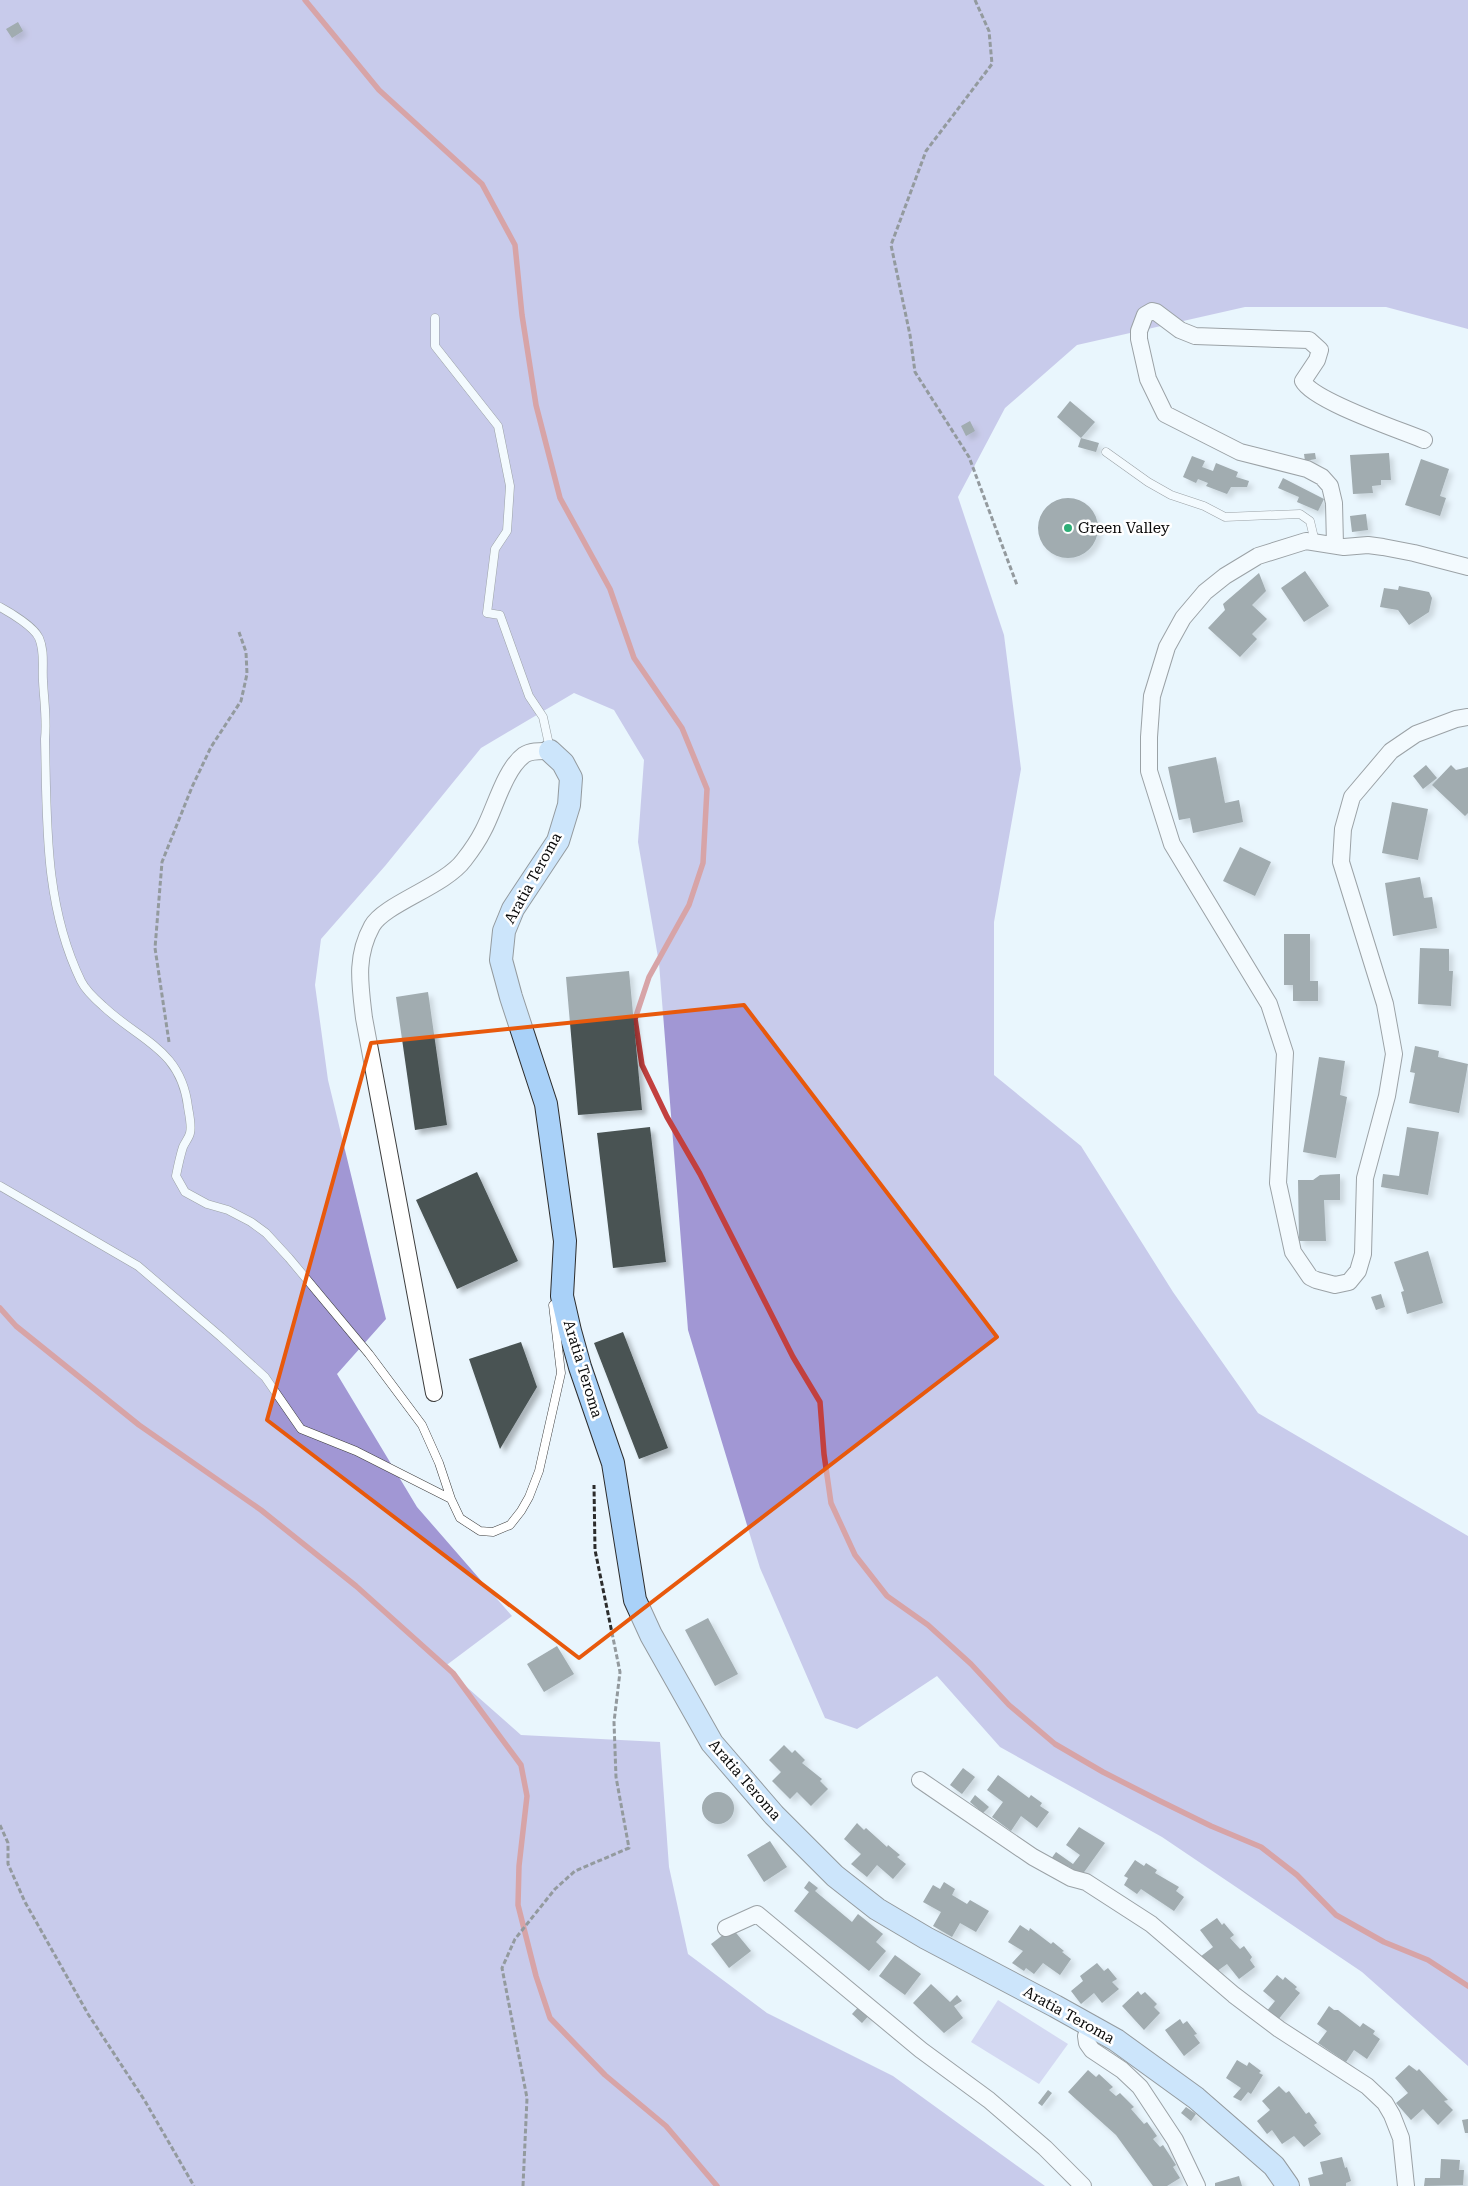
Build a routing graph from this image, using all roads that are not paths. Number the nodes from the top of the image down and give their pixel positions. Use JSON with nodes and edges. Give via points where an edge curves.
{"nodes":[{"id":1,"x":436,"y":318,"type":"dead end"},
{"id":2,"x":1424,"y":440,"type":"dead end"},
{"id":3,"x":1106,"y":452,"type":"dead end"},
{"id":4,"x":1315,"y":542,"type":"junction"},
{"id":5,"x":1335,"y":545,"type":"junction"},
{"id":6,"x":1468,"y":567,"type":"edge"},
{"id":7,"x":0,"y":607,"type":"edge"},
{"id":8,"x":1468,"y":717,"type":"edge"},
{"id":9,"x":550,"y":751,"type":"junction"},
{"id":10,"x":0,"y":1186,"type":"edge"},
{"id":11,"x":562,"y":1296,"type":"junction"},
{"id":12,"x":434,"y":1393,"type":"dead end"},
{"id":13,"x":451,"y":1499,"type":"junction"},
{"id":14,"x":920,"y":1780,"type":"dead end"},
{"id":15,"x":726,"y":1928,"type":"dead end"},
{"id":16,"x":1091,"y":2026,"type":"junction"},
{"id":17,"x":1083,"y":2186,"type":"edge"},
{"id":18,"x":1197,"y":2186,"type":"edge"},
{"id":19,"x":1288,"y":2186,"type":"edge"},
{"id":20,"x":1406,"y":2186,"type":"edge"}],
"edges":[{"from":1,"to":9,"type":"lane","via":[[436,346],[498,426],[510,486],[507,531],[496,549],[487,613],[500,615],[529,696],[543,717]]},
{"from":2,"to":5,"type":"street","via":[[1309,389],[1303,381],[1320,350],[1309,340],[1195,336],[1180,330],[1156,312],[1145,316],[1139,331],[1140,347],[1148,379],[1165,414],[1240,452],[1307,469],[1322,477],[1330,486],[1334,503]]},
{"from":3,"to":4,"type":"lane","via":[[1171,495],[1225,517],[1300,514],[1310,521]]},
{"from":4,"to":5,"type":"street"},
{"from":4,"to":8,"type":"street","via":[[1306,541],[1258,556],[1205,592],[1183,618],[1167,647],[1154,687],[1149,771],[1175,852],[1272,1012],[1285,1053],[1279,1192],[1293,1252],[1310,1277],[1322,1283],[1349,1282],[1361,1262],[1365,1237],[1365,1178],[1388,1096],[1394,1054],[1385,1004],[1341,862],[1343,829],[1352,796],[1391,751],[1416,734]]},
{"from":5,"to":6,"type":"street","via":[[1383,547]]},
{"from":7,"to":13,"type":"lane","via":[[39,637],[43,655],[48,859],[58,919],[68,951],[91,995],[121,1023],[169,1058],[178,1073],[187,1099],[191,1132],[176,1176],[185,1192],[251,1222],[289,1258],[369,1354],[422,1425]]},
{"from":9,"to":11,"type":"main road","name":"Aratia Teroma","via":[[563,763],[571,778],[569,805],[558,841],[513,909],[504,931],[501,960],[546,1104],[565,1241]]},
{"from":9,"to":12,"type":"street","via":[[525,754],[513,766],[483,832],[463,862],[430,887],[387,912],[374,923],[363,944],[359,970],[364,1018]]},
{"from":10,"to":13,"type":"lane","via":[[138,1266],[264,1376],[301,1429],[356,1451]]},
{"from":11,"to":13,"type":"lane","via":[[553,1305],[560,1373],[552,1404],[550,1430],[530,1497],[510,1524],[494,1532],[480,1531],[460,1518]]},
{"from":11,"to":16,"type":"main road","name":"Aratia Teroma","via":[[580,1367],[613,1463],[635,1600],[671,1673],[712,1743],[794,1835],[835,1876],[877,1909]]},
{"from":14,"to":20,"type":"street","via":[[1033,1857],[1071,1878],[1086,1882],[1151,1924],[1271,2024],[1367,2086],[1385,2103],[1401,2138]]},
{"from":15,"to":17,"type":"street","via":[[757,1914],[921,2050],[989,2100]]},
{"from":16,"to":18,"type":"street","via":[[1086,2036],[1087,2043],[1140,2087],[1175,2140]]},
{"from":16,"to":19,"type":"main road","name":"Aratia Teroma","via":[[1116,2040],[1196,2098],[1274,2166]]}]}
